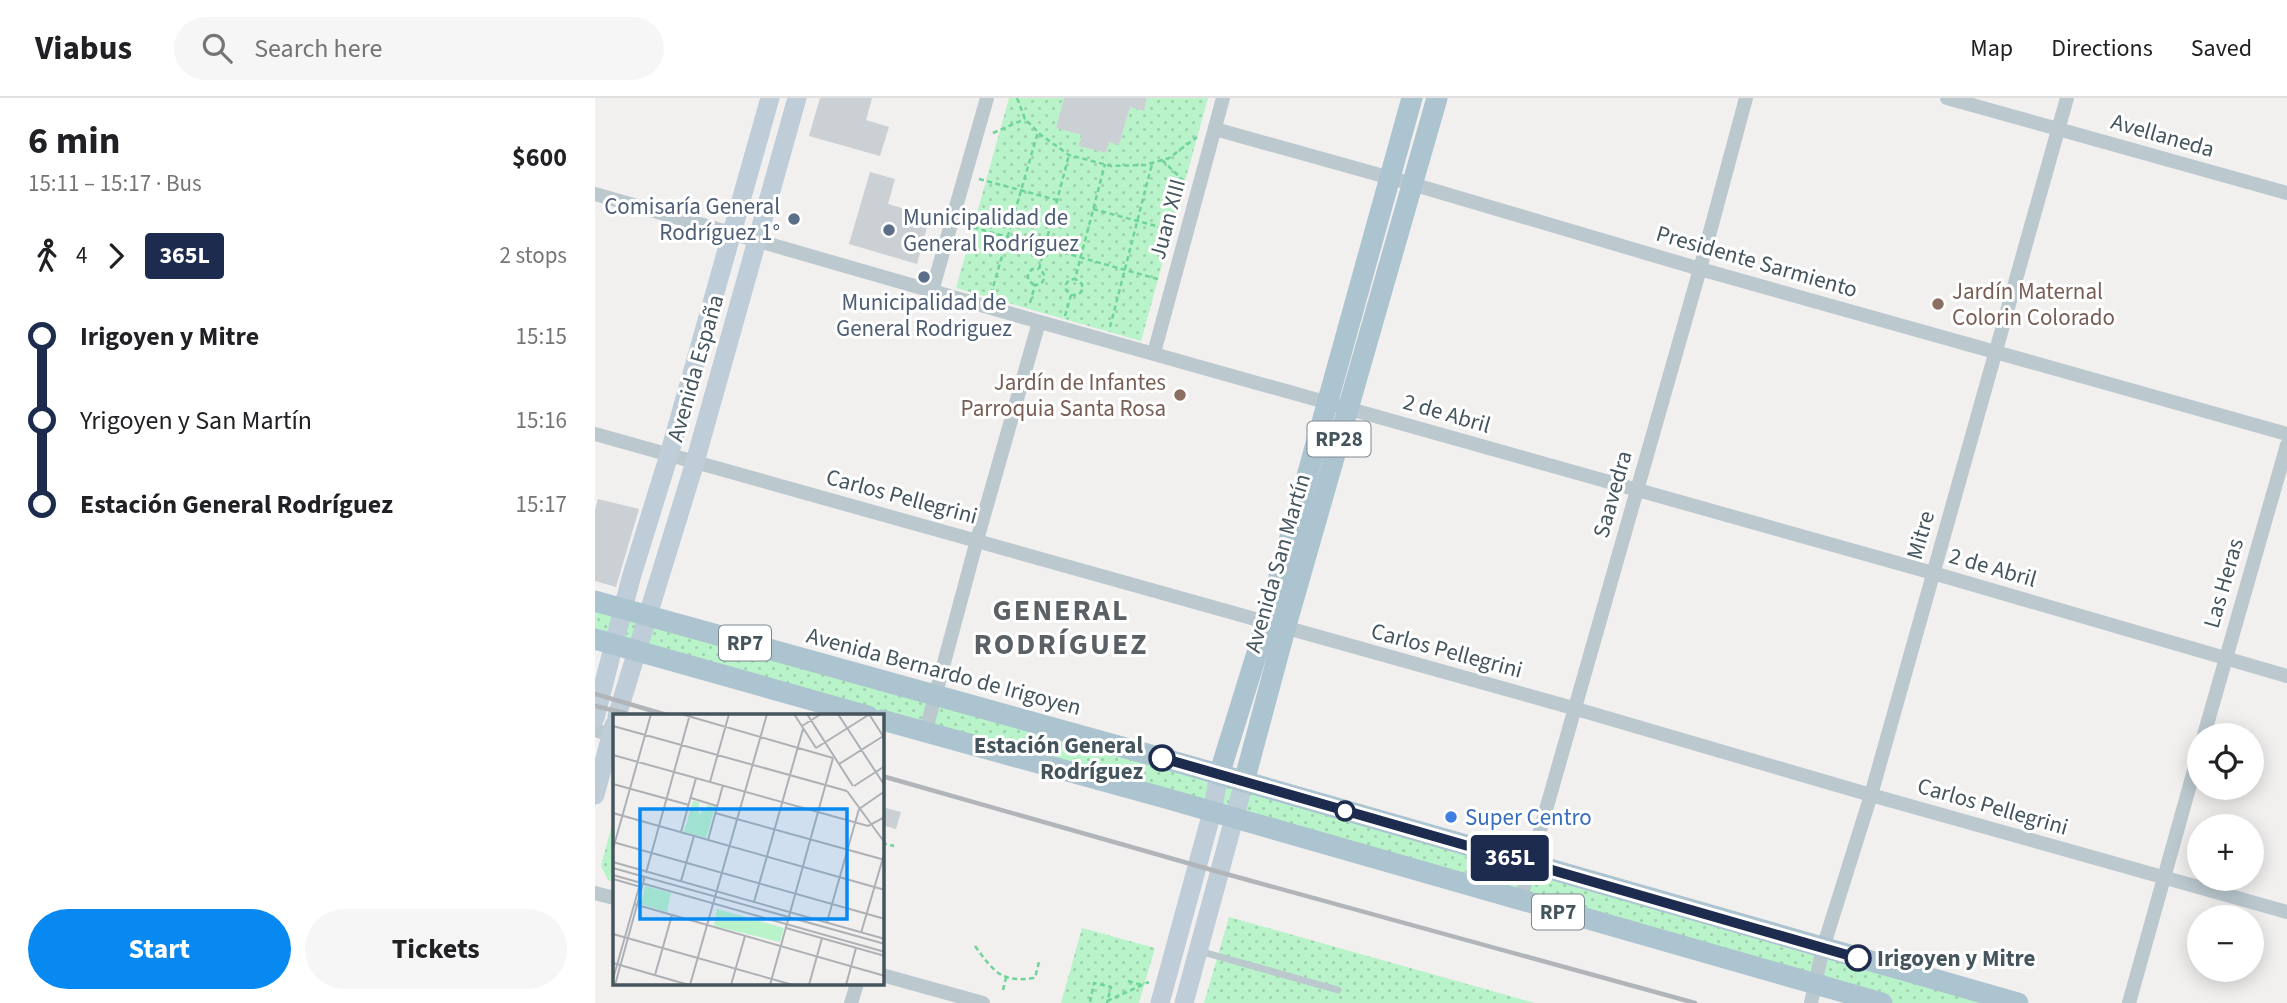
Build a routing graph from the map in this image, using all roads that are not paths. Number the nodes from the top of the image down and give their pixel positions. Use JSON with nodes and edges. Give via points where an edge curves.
{"nodes":[{"id":1,"x":770,"y":98,"type":"edge"},
{"id":2,"x":797,"y":98,"type":"edge"},
{"id":3,"x":987,"y":98,"type":"edge"},
{"id":4,"x":1223,"y":98,"type":"edge"},
{"id":5,"x":1412,"y":98,"type":"edge"},
{"id":6,"x":1437,"y":98,"type":"edge"},
{"id":7,"x":1746,"y":98,"type":"edge"},
{"id":8,"x":1947,"y":98,"type":"edge"},
{"id":9,"x":2067,"y":98,"type":"edge"},
{"id":10,"x":1215,"y":129,"type":"junction"},
{"id":11,"x":2058,"y":129,"type":"junction"},
{"id":12,"x":1390,"y":179,"type":"junction"},
{"id":13,"x":1412,"y":184,"type":"junction"},
{"id":14,"x":2287,"y":193,"type":"edge"},
{"id":15,"x":595,"y":194,"type":"edge"},
{"id":16,"x":732,"y":233,"type":"junction"},
{"id":17,"x":757,"y":239,"type":"junction"},
{"id":18,"x":1700,"y":269,"type":"junction"},
{"id":19,"x":932,"y":291,"type":"junction"},
{"id":20,"x":1033,"y":320,"type":"junction"},
{"id":21,"x":1996,"y":352,"type":"junction"},
{"id":22,"x":1154,"y":353,"type":"junction"},
{"id":23,"x":1337,"y":405,"type":"junction"},
{"id":24,"x":2287,"y":433,"type":"edge"},
{"id":25,"x":595,"y":434,"type":"edge"},
{"id":26,"x":2287,"y":445,"type":"edge"},
{"id":27,"x":669,"y":455,"type":"junction"},
{"id":28,"x":695,"y":462,"type":"junction"},
{"id":29,"x":1637,"y":490,"type":"junction"},
{"id":30,"x":977,"y":540,"type":"junction"},
{"id":31,"x":1933,"y":573,"type":"junction"},
{"id":32,"x":595,"y":600,"type":"edge"},
{"id":33,"x":624,"y":608,"type":"junction"},
{"id":34,"x":648,"y":615,"type":"junction"},
{"id":35,"x":1275,"y":626,"type":"junction"},
{"id":36,"x":615,"y":645,"type":"edge"},
{"id":37,"x":2225,"y":659,"type":"junction"},
{"id":38,"x":2287,"y":676,"type":"edge"},
{"id":39,"x":935,"y":696,"type":"junction"},
{"id":40,"x":1573,"y":708,"type":"junction"},
{"id":41,"x":861,"y":714,"type":"edge"},
{"id":42,"x":595,"y":718,"type":"edge"},
{"id":43,"x":884,"y":720,"type":"edge"},
{"id":44,"x":2207,"y":723,"type":"edge"},
{"id":45,"x":609,"y":726,"type":"edge"},
{"id":46,"x":926,"y":730,"type":"junction"},
{"id":47,"x":1219,"y":775,"type":"junction"},
{"id":48,"x":1244,"y":782,"type":"junction"},
{"id":49,"x":595,"y":795,"type":"edge"},
{"id":50,"x":1871,"y":795,"type":"junction"},
{"id":51,"x":2187,"y":796,"type":"edge"},
{"id":52,"x":1212,"y":811,"type":"junction"},
{"id":53,"x":1234,"y":818,"type":"junction"},
{"id":54,"x":1531,"y":864,"type":"junction"},
{"id":55,"x":2164,"y":878,"type":"junction"},
{"id":56,"x":595,"y":893,"type":"edge"},
{"id":57,"x":613,"y":898,"type":"edge"},
{"id":58,"x":1520,"y":901,"type":"junction"},
{"id":59,"x":2287,"y":912,"type":"edge"},
{"id":60,"x":1823,"y":948,"type":"junction"},
{"id":61,"x":1198,"y":951,"type":"junction"},
{"id":62,"x":884,"y":976,"type":"edge"},
{"id":63,"x":856,"y":986,"type":"edge"},
{"id":64,"x":1338,"y":990,"type":"dead end"},
{"id":65,"x":1813,"y":994,"type":"edge"},
{"id":66,"x":851,"y":1003,"type":"edge"},
{"id":67,"x":983,"y":1003,"type":"edge"},
{"id":68,"x":1160,"y":1003,"type":"edge"},
{"id":69,"x":1184,"y":1003,"type":"edge"},
{"id":70,"x":1882,"y":1003,"type":"edge"},
{"id":71,"x":2018,"y":1003,"type":"edge"},
{"id":72,"x":2129,"y":1003,"type":"edge"}],
"edges":[{"from":1,"to":16,"type":"main road","name":"Avenida España"},
{"from":2,"to":17,"type":"main road","name":"Avenida España"},
{"from":3,"to":19,"type":"street"},
{"from":4,"to":10,"type":"street","name":"Juan XIII"},
{"from":5,"to":12,"type":"main road","name":"Avenida San Martín","number":"RP28"},
{"from":6,"to":13,"type":"main road","name":"Avenida San Martín","number":"RP28"},
{"from":7,"to":18,"type":"street","name":"Saavedra"},
{"from":8,"to":11,"type":"street","name":"Avellaneda"},
{"from":9,"to":11,"type":"street","name":"Mitre"},
{"from":10,"to":12,"type":"street","name":"Presidente Sarmiento"},
{"from":10,"to":22,"type":"street","name":"Juan XIII"},
{"from":11,"to":14,"type":"street","name":"Avellaneda"},
{"from":11,"to":21,"type":"street","name":"Mitre"},
{"from":12,"to":13,"type":"street","name":"Presidente Sarmiento"},
{"from":12,"to":23,"type":"main road","name":"Avenida San Martín","number":"RP28"},
{"from":13,"to":18,"type":"street","name":"Presidente Sarmiento"},
{"from":13,"to":23,"type":"main road","name":"Avenida San Martín","number":"RP28"},
{"from":15,"to":16,"type":"street","name":"2 de Abril"},
{"from":16,"to":17,"type":"street","name":"2 de Abril"},
{"from":16,"to":27,"type":"main road","name":"Avenida España"},
{"from":17,"to":19,"type":"street","name":"2 de Abril"},
{"from":17,"to":28,"type":"main road","name":"Avenida España"},
{"from":18,"to":21,"type":"street","name":"Presidente Sarmiento"},
{"from":18,"to":29,"type":"street","name":"Saavedra"},
{"from":19,"to":20,"type":"street","name":"2 de Abril"},
{"from":20,"to":22,"type":"street","name":"2 de Abril"},
{"from":20,"to":30,"type":"street"},
{"from":21,"to":24,"type":"street","name":"Presidente Sarmiento"},
{"from":21,"to":31,"type":"street","name":"Mitre"},
{"from":22,"to":23,"type":"street","name":"2 de Abril"},
{"from":23,"to":29,"type":"street","name":"2 de Abril"},
{"from":23,"to":35,"type":"main road","name":"Avenida San Martín","number":"RP28"},
{"from":25,"to":27,"type":"street","name":"Carlos Pellegrini"},
{"from":26,"to":37,"type":"street","name":"Las Heras"},
{"from":27,"to":28,"type":"street","name":"Carlos Pellegrini"},
{"from":27,"to":33,"type":"main road","name":"Avenida España"},
{"from":28,"to":30,"type":"street","name":"Carlos Pellegrini"},
{"from":28,"to":34,"type":"main road","name":"Avenida España"},
{"from":29,"to":31,"type":"street","name":"2 de Abril"},
{"from":29,"to":40,"type":"street","name":"Saavedra"},
{"from":30,"to":35,"type":"street","name":"Carlos Pellegrini"},
{"from":30,"to":39,"type":"street"},
{"from":31,"to":37,"type":"street","name":"2 de Abril"},
{"from":31,"to":50,"type":"street","name":"Mitre"},
{"from":32,"to":33,"type":"main road","number":"RP7"},
{"from":33,"to":34,"type":"main road","name":"Avenida Bernardo de Irigoyen","number":"RP7"},
{"from":33,"to":36,"type":"main road","name":"Avenida España"},
{"from":34,"to":36,"type":"main road","name":"Avenida España"},
{"from":34,"to":39,"type":"main road","name":"Avenida Bernardo de Irigoyen","number":"RP7"},
{"from":35,"to":40,"type":"street","name":"Carlos Pellegrini"},
{"from":35,"to":47,"type":"main road","name":"Avenida San Martín","number":"RP28"},
{"from":35,"to":48,"type":"main road","name":"Avenida San Martín","number":"RP28"},
{"from":36,"to":41,"type":"main road","number":"RP7"},
{"from":36,"to":42,"type":"main road"},
{"from":36,"to":45,"type":"main road"},
{"from":37,"to":38,"type":"street","name":"2 de Abril"},
{"from":37,"to":44,"type":"street","name":"Las Heras"},
{"from":39,"to":46,"type":"street"},
{"from":39,"to":47,"type":"main road","name":"Avenida Bernardo de Irigoyen","number":"RP7"},
{"from":40,"to":50,"type":"street","name":"Carlos Pellegrini"},
{"from":40,"to":54,"type":"street","name":"Saavedra"},
{"from":43,"to":46,"type":"main road","number":"RP7"},
{"from":45,"to":49,"type":"main road"},
{"from":46,"to":52,"type":"main road","number":"RP7"},
{"from":47,"to":48,"type":"main road","name":"Avenida Bernardo de Irigoyen","number":"RP7"},
{"from":47,"to":52,"type":"main road","name":"Avenida San Martín","number":"RP28"},
{"from":48,"to":53,"type":"main road","name":"Avenida San Martín","number":"RP28"},
{"from":48,"to":54,"type":"main road","name":"Avenida Bernardo de Irigoyen","number":"RP7"},
{"from":50,"to":55,"type":"street","name":"Carlos Pellegrini"},
{"from":50,"to":60,"type":"street","name":"Mitre"},
{"from":51,"to":55,"type":"street"},
{"from":52,"to":53,"type":"main road","number":"RP7"},
{"from":52,"to":68,"type":"main road","name":"Avenida San Martín","number":"RP28"},
{"from":53,"to":58,"type":"main road","number":"RP7"},
{"from":53,"to":61,"type":"main road","name":"Avenida San Martín","number":"RP28"},
{"from":54,"to":58,"type":"street","name":"Saavedra"},
{"from":54,"to":60,"type":"main road","name":"Avenida Bernardo de Irigoyen","number":"RP7"},
{"from":55,"to":59,"type":"street","name":"Carlos Pellegrini"},
{"from":55,"to":72,"type":"street"},
{"from":56,"to":57,"type":"street"},
{"from":58,"to":65,"type":"main road","number":"RP7"},
{"from":60,"to":65,"type":"street","name":"Mitre"},
{"from":60,"to":71,"type":"main road","name":"Avenida Bernardo de Irigoyen","number":"RP7"},
{"from":61,"to":64,"type":"lane"},
{"from":61,"to":69,"type":"main road","number":"RP28"},
{"from":62,"to":67,"type":"street"},
{"from":63,"to":66,"type":"street"},
{"from":65,"to":70,"type":"main road","number":"RP7"}]}
